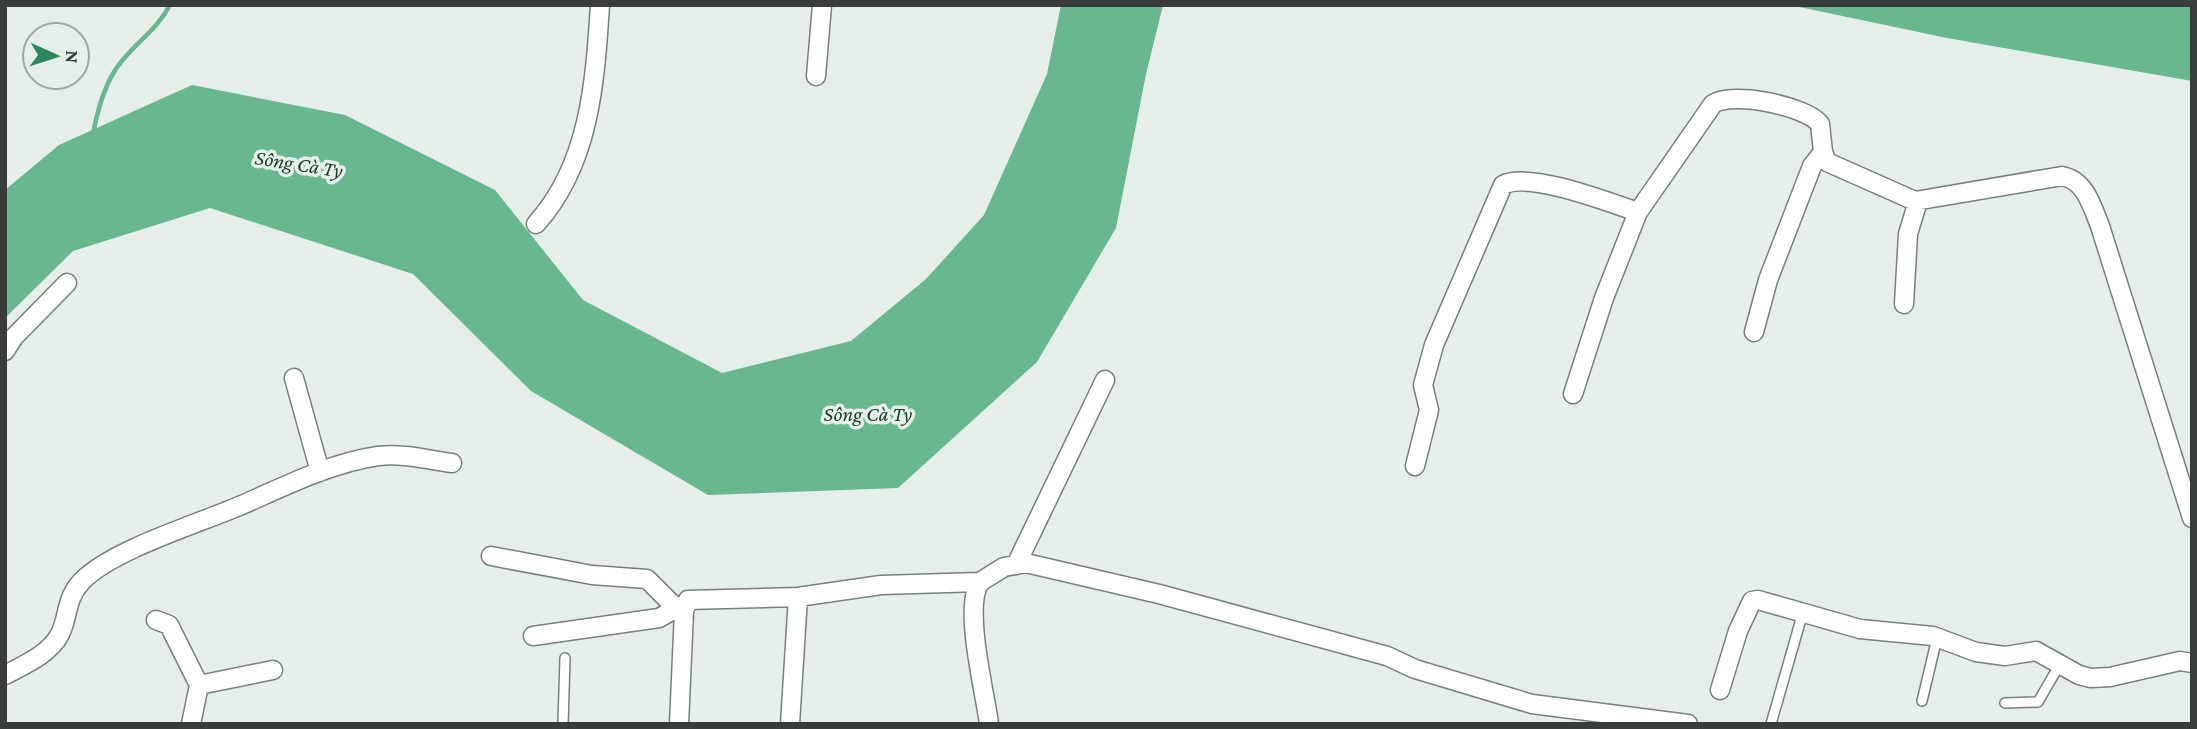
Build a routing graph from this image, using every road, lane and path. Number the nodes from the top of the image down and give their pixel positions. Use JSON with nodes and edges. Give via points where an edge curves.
{"nodes":[{"id":1,"x":600,"y":5,"type":"edge"},
{"id":2,"x":822,"y":5,"type":"edge"},
{"id":3,"x":816,"y":76,"type":"dead end"},
{"id":4,"x":1823,"y":152,"type":"junction"},
{"id":5,"x":1918,"y":201,"type":"junction"},
{"id":6,"x":1638,"y":212,"type":"junction"},
{"id":7,"x":536,"y":224,"type":"dead end"},
{"id":8,"x":67,"y":283,"type":"dead end"},
{"id":9,"x":1904,"y":304,"type":"dead end"},
{"id":10,"x":1754,"y":332,"type":"dead end"},
{"id":11,"x":5,"y":351,"type":"edge"},
{"id":12,"x":294,"y":378,"type":"dead end"},
{"id":13,"x":1105,"y":380,"type":"dead end"},
{"id":14,"x":1573,"y":394,"type":"dead end"},
{"id":15,"x":453,"y":463,"type":"dead end"},
{"id":16,"x":1415,"y":466,"type":"dead end"},
{"id":17,"x":320,"y":472,"type":"junction"},
{"id":18,"x":2186,"y":475,"type":"edge"},
{"id":19,"x":2192,"y":518,"type":"edge"},
{"id":20,"x":491,"y":556,"type":"dead end"},
{"id":21,"x":1016,"y":565,"type":"junction"},
{"id":22,"x":980,"y":582,"type":"junction"},
{"id":23,"x":798,"y":597,"type":"junction"},
{"id":24,"x":678,"y":606,"type":"junction"},
{"id":25,"x":1802,"y":612,"type":"junction"},
{"id":26,"x":156,"y":620,"type":"dead end"},
{"id":27,"x":533,"y":636,"type":"dead end"},
{"id":28,"x":1937,"y":638,"type":"junction"},
{"id":29,"x":565,"y":658,"type":"dead end"},
{"id":30,"x":2192,"y":663,"type":"edge"},
{"id":31,"x":2060,"y":664,"type":"junction"},
{"id":32,"x":273,"y":670,"type":"dead end"},
{"id":33,"x":5,"y":675,"type":"edge"},
{"id":34,"x":199,"y":685,"type":"junction"},
{"id":35,"x":1720,"y":690,"type":"dead end"},
{"id":36,"x":1922,"y":701,"type":"dead end"},
{"id":37,"x":2005,"y":704,"type":"dead end"},
{"id":38,"x":191,"y":724,"type":"edge"},
{"id":39,"x":563,"y":724,"type":"edge"},
{"id":40,"x":679,"y":724,"type":"edge"},
{"id":41,"x":790,"y":724,"type":"edge"},
{"id":42,"x":989,"y":724,"type":"edge"},
{"id":43,"x":1688,"y":724,"type":"edge"},
{"id":44,"x":1772,"y":724,"type":"edge"}],
"edges":[{"from":1,"to":7,"type":"street","via":[[583,142],[547,213]]},
{"from":2,"to":3,"type":"street"},
{"from":4,"to":5,"type":"street","via":[[1827,162]]},
{"from":4,"to":6,"type":"street","via":[[1823,131],[1810,115],[1742,98],[1718,100]]},
{"from":4,"to":10,"type":"street","via":[[1812,166],[1768,280]]},
{"from":5,"to":9,"type":"street","via":[[1908,234]]},
{"from":5,"to":18,"type":"street","via":[[2062,176],[2076,180],[2100,226]]},
{"from":6,"to":14,"type":"street"},
{"from":6,"to":16,"type":"street","via":[[1553,187],[1513,181],[1503,185],[1434,345],[1423,385],[1429,410]]},
{"from":8,"to":11,"type":"street"},
{"from":12,"to":17,"type":"street"},
{"from":13,"to":21,"type":"street"},
{"from":15,"to":17,"type":"street","via":[[379,456]]},
{"from":17,"to":33,"type":"street","via":[[268,490],[96,568],[72,594],[55,642]]},
{"from":18,"to":19,"type":"street"},
{"from":20,"to":24,"type":"street","via":[[592,575],[647,579]]},
{"from":21,"to":22,"type":"street"},
{"from":21,"to":43,"type":"street","via":[[1052,567],[1170,597],[1387,656],[1496,695],[1570,710]]},
{"from":22,"to":23,"type":"street","via":[[881,585]]},
{"from":22,"to":42,"type":"street","via":[[973,609]]},
{"from":23,"to":24,"type":"street","via":[[694,598]]},
{"from":23,"to":41,"type":"street"},
{"from":24,"to":27,"type":"street","via":[[659,618]]},
{"from":24,"to":40,"type":"street"},
{"from":25,"to":28,"type":"street","via":[[1868,630]]},
{"from":25,"to":35,"type":"street","via":[[1752,601]]},
{"from":25,"to":44,"type":"lane"},
{"from":26,"to":34,"type":"street","via":[[170,625]]},
{"from":28,"to":31,"type":"street","via":[[1959,648],[1996,655],[2036,651]]},
{"from":28,"to":36,"type":"lane"},
{"from":29,"to":39,"type":"lane"},
{"from":30,"to":31,"type":"street","via":[[2171,662],[2099,678],[2079,675]]},
{"from":31,"to":37,"type":"lane","via":[[2038,702]]},
{"from":32,"to":34,"type":"street"},
{"from":34,"to":38,"type":"street"}]}
